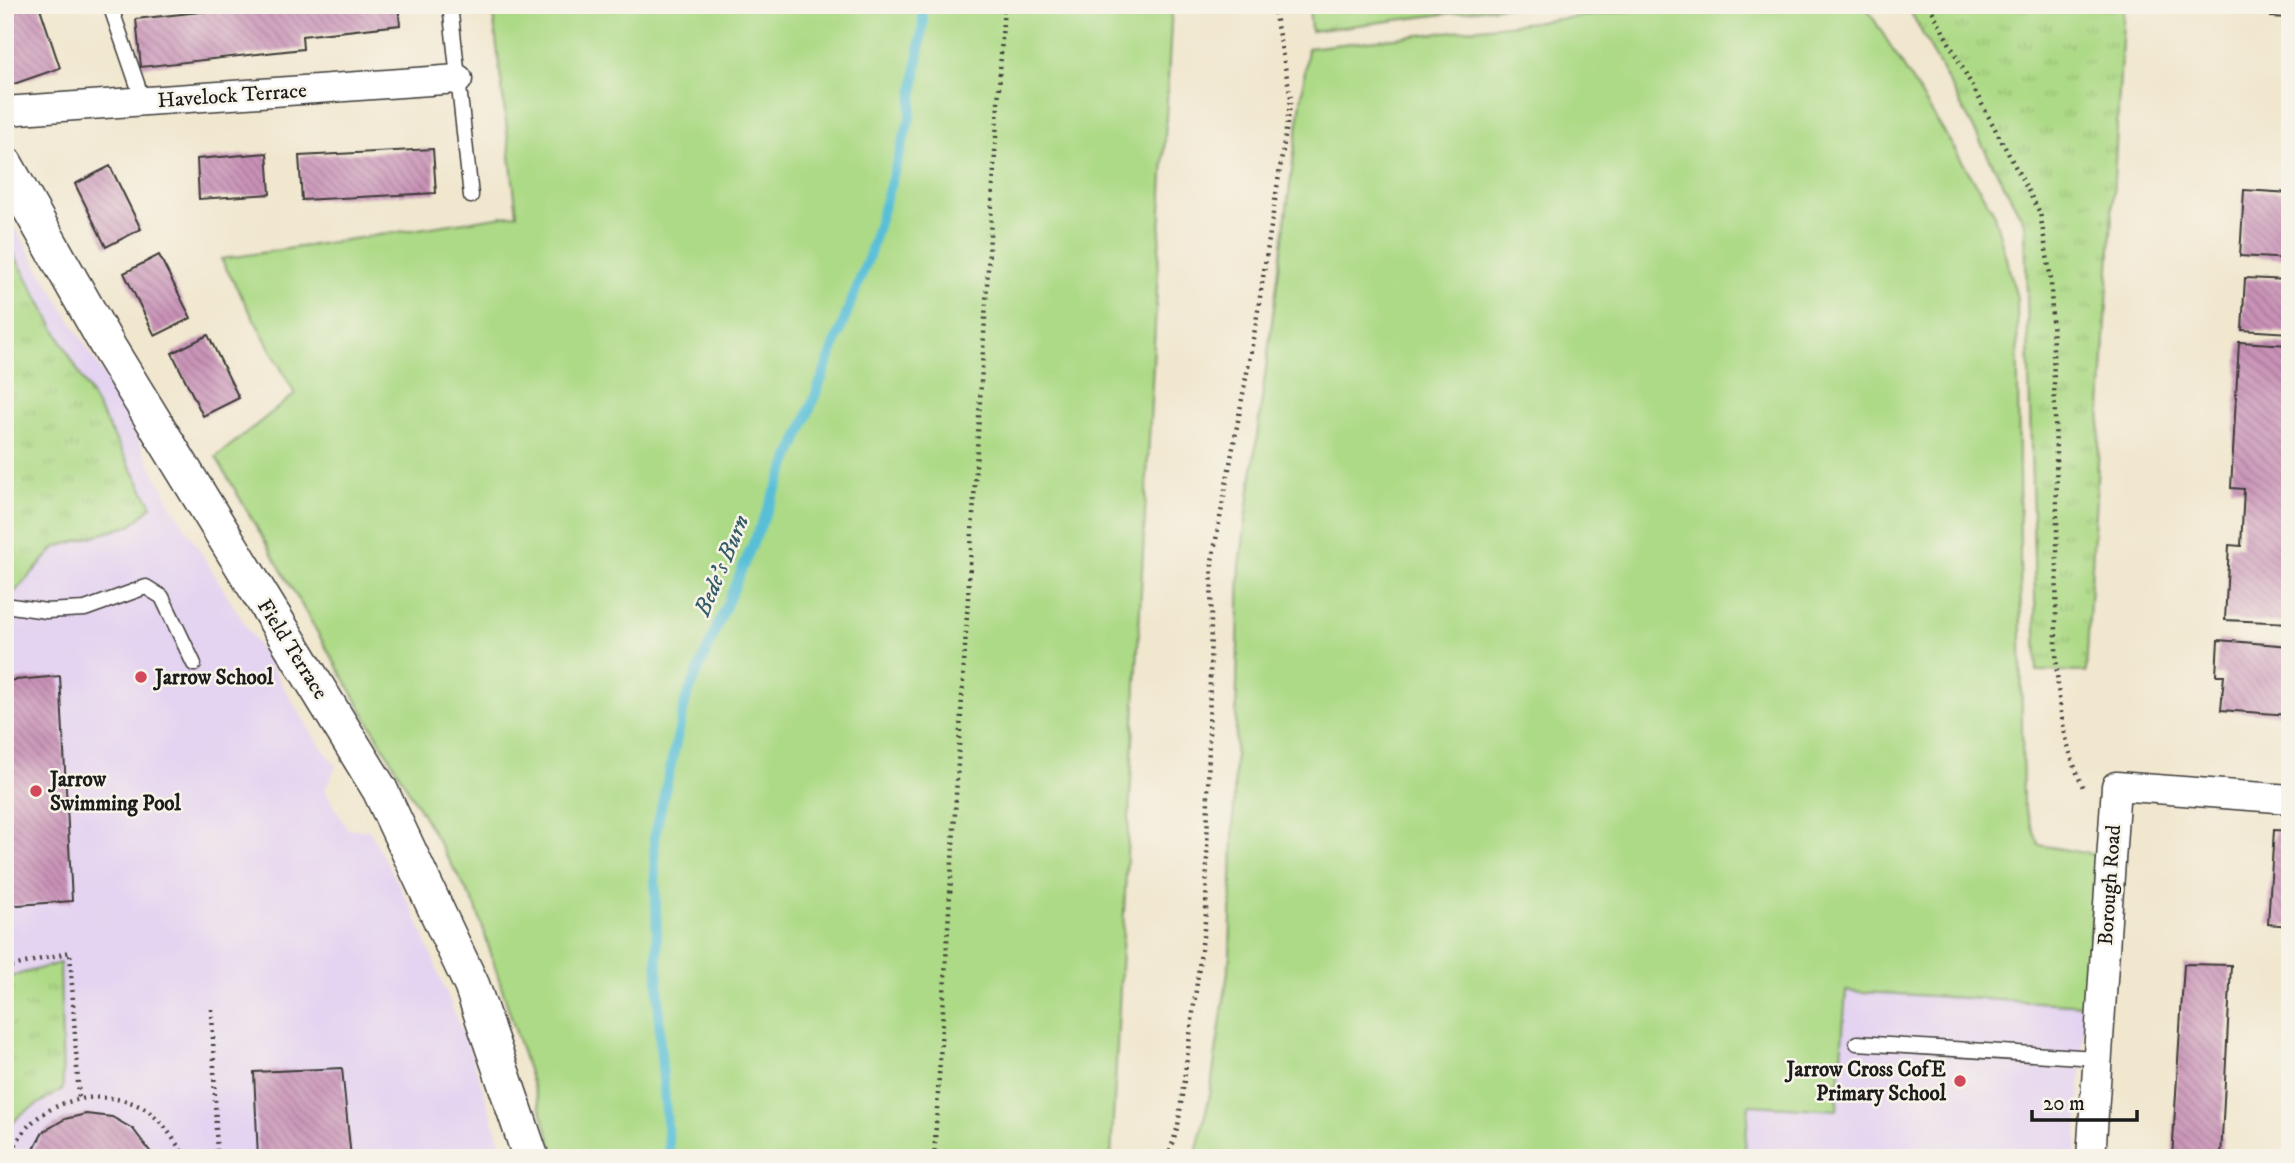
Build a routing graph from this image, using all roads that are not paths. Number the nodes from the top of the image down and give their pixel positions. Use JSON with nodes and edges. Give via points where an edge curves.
{"nodes":[{"id":1,"x":110,"y":5,"type":"edge"},
{"id":2,"x":450,"y":5,"type":"edge"},
{"id":3,"x":458,"y":79,"type":"junction"},
{"id":4,"x":143,"y":101,"type":"junction"},
{"id":5,"x":5,"y":111,"type":"edge"},
{"id":6,"x":5,"y":164,"type":"edge"},
{"id":7,"x":471,"y":196,"type":"dead end"},
{"id":8,"x":5,"y":605,"type":"edge"},
{"id":9,"x":194,"y":664,"type":"dead end"},
{"id":10,"x":2290,"y":799,"type":"edge"},
{"id":11,"x":1857,"y":1042,"type":"dead end"},
{"id":12,"x":2096,"y":1058,"type":"junction"},
{"id":13,"x":531,"y":1158,"type":"edge"},
{"id":14,"x":2091,"y":1158,"type":"edge"}],
"edges":[{"from":1,"to":4,"type":"lane"},
{"from":2,"to":3,"type":"lane"},
{"from":3,"to":4,"type":"street","name":"Havelock Terrace"},
{"from":3,"to":7,"type":"lane"},
{"from":4,"to":5,"type":"street","name":"Havelock Terrace"},
{"from":6,"to":13,"type":"street","name":"Field Terrace","via":[[110,350],[380,790],[472,986]]},
{"from":8,"to":9,"type":"lane","via":[[46,611],[85,609],[146,587],[162,597]]},
{"from":10,"to":12,"type":"street","name":"Borough Road","via":[[2116,786]]},
{"from":11,"to":12,"type":"lane"},
{"from":12,"to":14,"type":"street","name":"Borough Road"}]}
